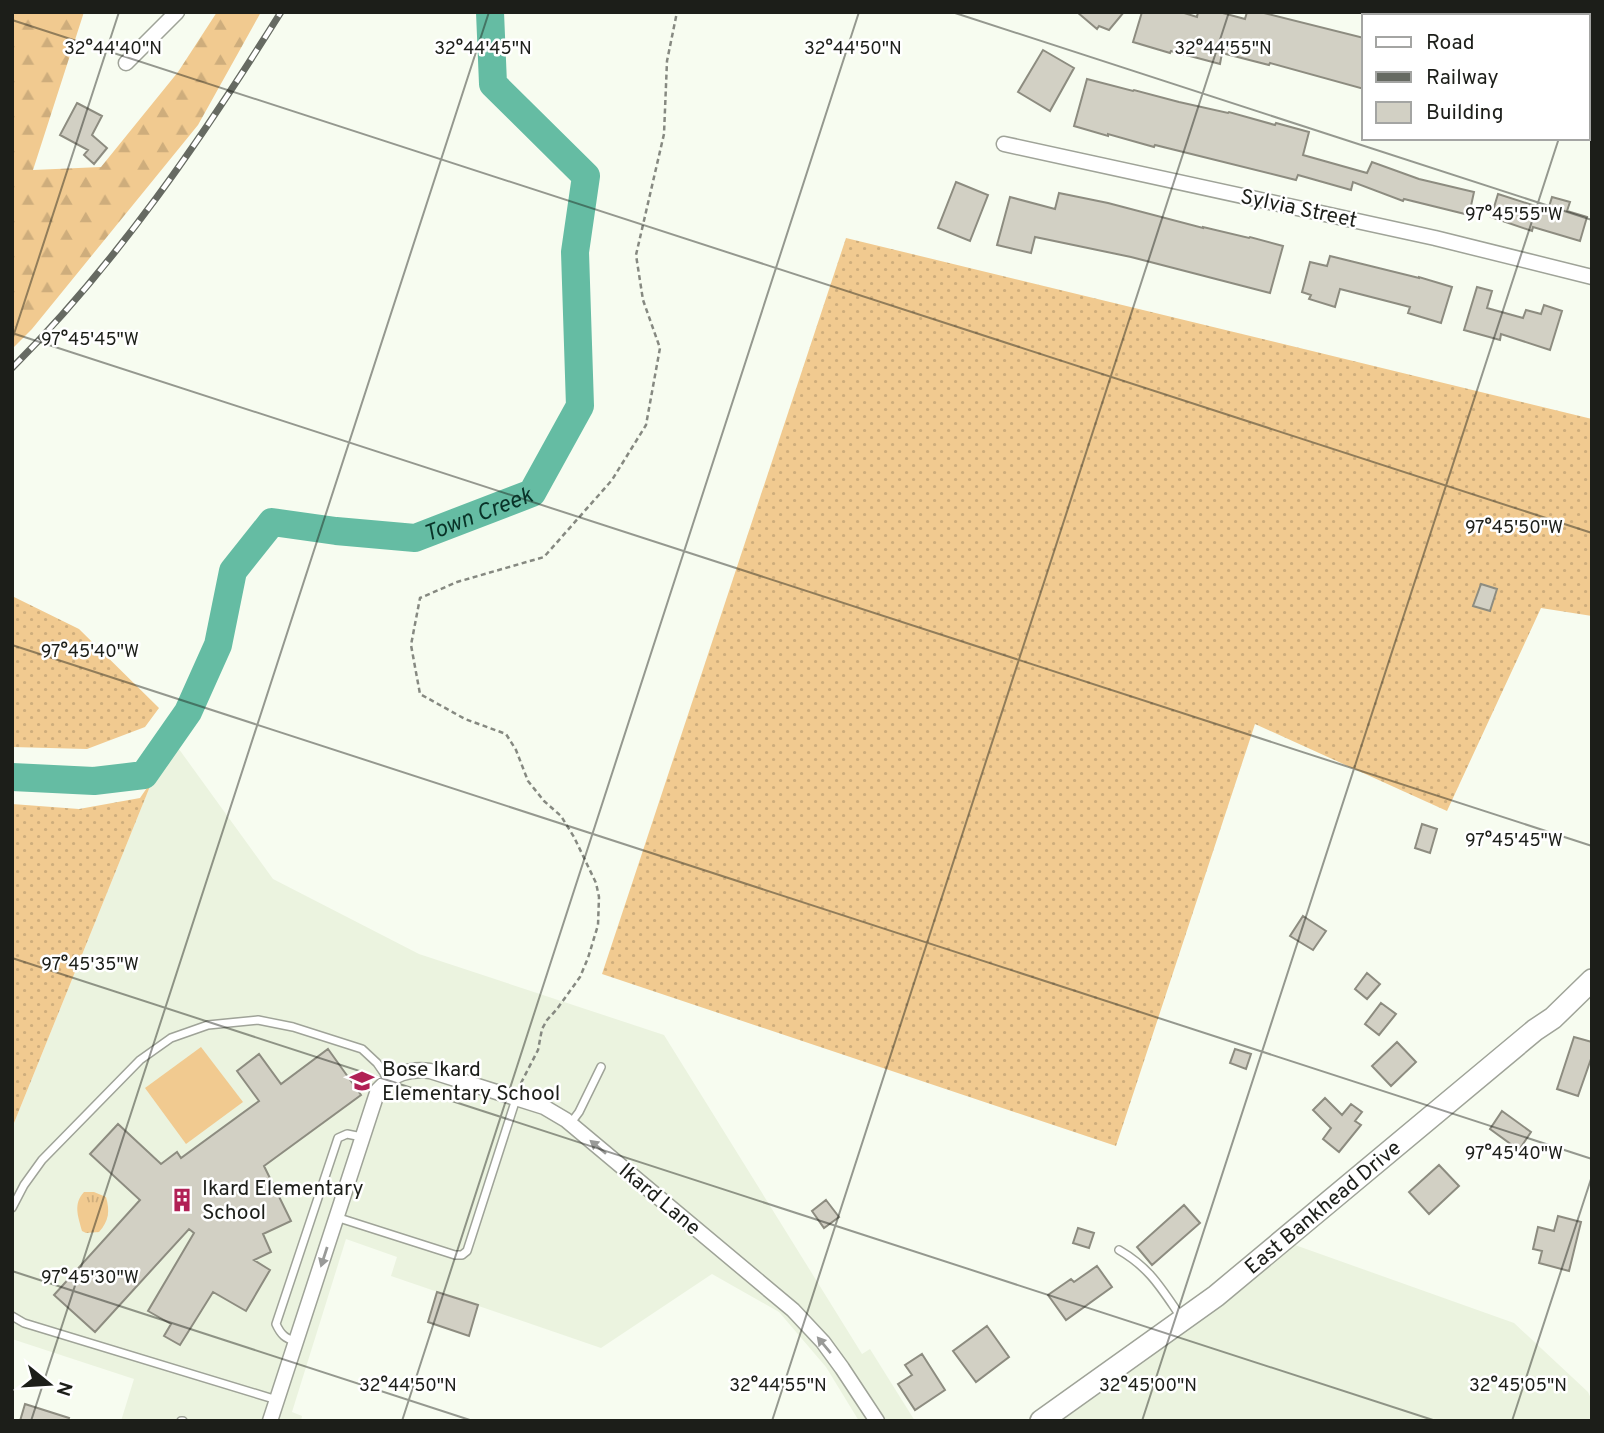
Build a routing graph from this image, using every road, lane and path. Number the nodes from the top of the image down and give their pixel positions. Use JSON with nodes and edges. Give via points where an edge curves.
{"nodes":[{"id":1,"x":177,"y":12,"type":"edge"},
{"id":2,"x":677,"y":12,"type":"edge"},
{"id":3,"x":126,"y":63,"type":"dead end"},
{"id":4,"x":1004,"y":144,"type":"dead end"},
{"id":5,"x":1592,"y":277,"type":"edge"},
{"id":6,"x":1592,"y":980,"type":"edge"},
{"id":7,"x":600,"y":1067,"type":"dead end"},
{"id":8,"x":388,"y":1079,"type":"junction"},
{"id":9,"x":516,"y":1098,"type":"junction"},
{"id":10,"x":570,"y":1124,"type":"junction"},
{"id":11,"x":362,"y":1137,"type":"junction"},
{"id":12,"x":12,"y":1208,"type":"edge"},
{"id":13,"x":336,"y":1217,"type":"junction"},
{"id":14,"x":1119,"y":1250,"type":"dead end"},
{"id":15,"x":12,"y":1316,"type":"edge"},
{"id":16,"x":1183,"y":1320,"type":"junction"},
{"id":17,"x":296,"y":1342,"type":"junction"},
{"id":18,"x":276,"y":1400,"type":"junction"},
{"id":19,"x":270,"y":1421,"type":"edge"},
{"id":20,"x":877,"y":1421,"type":"edge"},
{"id":21,"x":1041,"y":1421,"type":"edge"}],
"edges":[{"from":1,"to":3,"type":"street"},
{"from":2,"to":9,"type":"path","via":[[667,61],[664,134],[636,255],[643,300],[660,348],[646,425],[612,480],[544,557],[457,582],[420,598],[411,645],[420,694],[506,734],[528,781],[561,816],[596,883],[598,925],[588,958],[580,977],[542,1029],[538,1050]]},
{"from":4,"to":5,"type":"street","name":"Sylvia Street","via":[[1436,238]]},
{"from":6,"to":16,"type":"street","name":"East Bankhead Drive","via":[[1553,1018]]},
{"from":7,"to":10,"type":"lane"},
{"from":8,"to":9,"type":"street","name":"Ikard Lane","via":[[417,1069]]},
{"from":8,"to":11,"type":"street","via":[[378,1090]]},
{"from":8,"to":12,"type":"lane","via":[[362,1049],[293,1027],[258,1020],[208,1025],[171,1038],[139,1060],[42,1160]]},
{"from":9,"to":10,"type":"street","name":"Ikard Lane","via":[[544,1107]]},
{"from":9,"to":13,"type":"lane","via":[[462,1255]]},
{"from":20,"to":10,"type":"street","name":"Ikard Lane","one_way":true,"via":[[842,1368],[793,1310]]},
{"from":11,"to":13,"type":"street"},
{"from":11,"to":17,"type":"lane","via":[[347,1134],[338,1138],[276,1324],[280,1333]]},
{"from":13,"to":17,"type":"street","one_way":true},
{"from":14,"to":16,"type":"lane","via":[[1155,1278]]},
{"from":15,"to":18,"type":"lane"},
{"from":16,"to":21,"type":"street","name":"East Bankhead Drive"},
{"from":17,"to":18,"type":"street"},
{"from":18,"to":19,"type":"street"}]}
